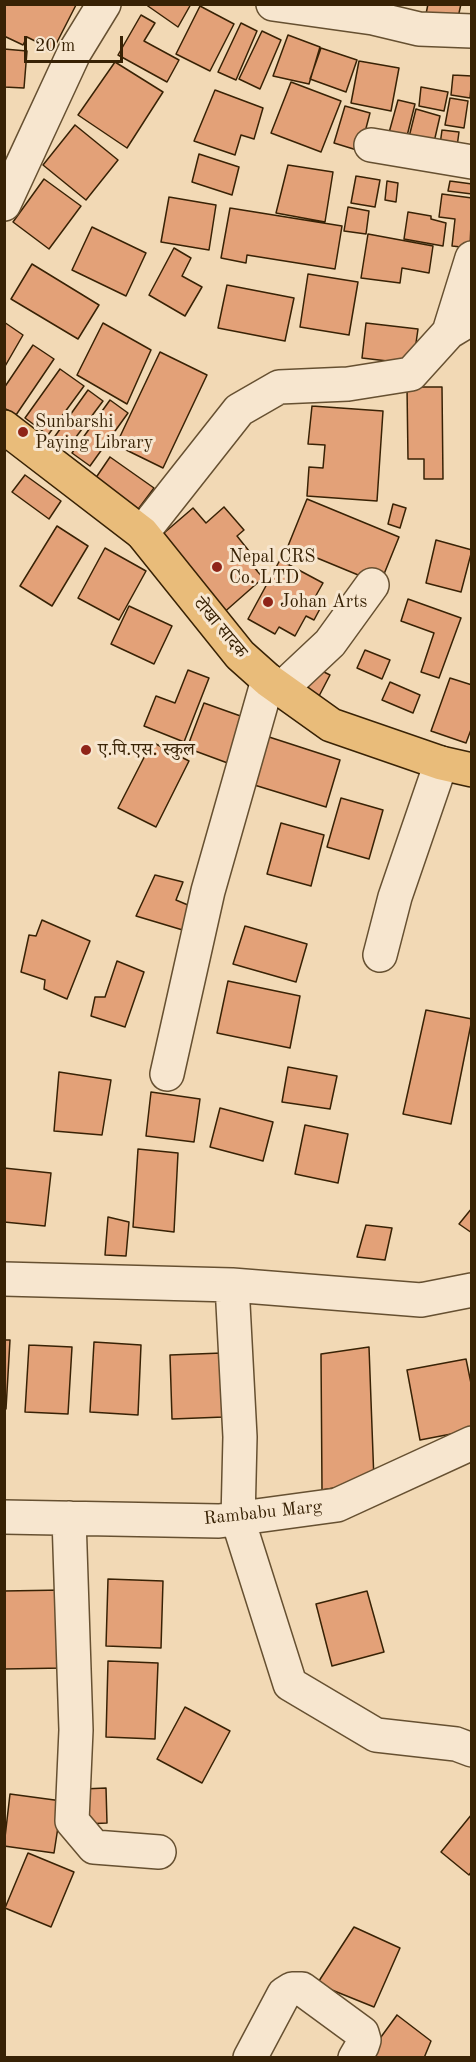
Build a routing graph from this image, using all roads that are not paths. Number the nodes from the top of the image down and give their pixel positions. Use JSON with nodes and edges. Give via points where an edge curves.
{"nodes":[{"id":1,"x":104,"y":4,"type":"edge"},
{"id":2,"x":273,"y":4,"type":"edge"},
{"id":3,"x":471,"y":31,"type":"edge"},
{"id":4,"x":371,"y":145,"type":"dead end"},
{"id":5,"x":471,"y":162,"type":"edge"},
{"id":6,"x":4,"y":204,"type":"edge"},
{"id":7,"x":471,"y":258,"type":"edge"},
{"id":8,"x":460,"y":325,"type":"edge"},
{"id":9,"x":6,"y":432,"type":"edge"},
{"id":10,"x":142,"y":533,"type":"junction"},
{"id":11,"x":372,"y":585,"type":"dead end"},
{"id":12,"x":275,"y":684,"type":"junction"},
{"id":13,"x":464,"y":768,"type":"edge"},
{"id":14,"x":380,"y":955,"type":"dead end"},
{"id":15,"x":167,"y":1074,"type":"dead end"},
{"id":16,"x":4,"y":1279,"type":"edge"},
{"id":17,"x":232,"y":1285,"type":"junction"},
{"id":18,"x":471,"y":1290,"type":"edge"},
{"id":19,"x":471,"y":1443,"type":"edge"},
{"id":20,"x":4,"y":1517,"type":"edge"},
{"id":21,"x":69,"y":1518,"type":"junction"},
{"id":22,"x":238,"y":1520,"type":"junction"},
{"id":23,"x":471,"y":1750,"type":"edge"},
{"id":24,"x":159,"y":1852,"type":"dead end"},
{"id":25,"x":250,"y":2058,"type":"edge"},
{"id":26,"x":355,"y":2058,"type":"edge"}],
"edges":[{"from":1,"to":6,"type":"street","via":[[74,53]]},
{"from":2,"to":3,"type":"street","via":[[419,28]]},
{"from":4,"to":5,"type":"street"},
{"from":7,"to":8,"type":"street"},
{"from":8,"to":10,"type":"street","via":[[411,374],[348,384],[279,387],[239,410]]},
{"from":9,"to":10,"type":"main road","name":"टोखा सादक"},
{"from":10,"to":12,"type":"main road","name":"टोखा सादक","via":[[240,655]]},
{"from":11,"to":12,"type":"street","via":[[330,643]]},
{"from":12,"to":13,"type":"main road","name":"टोखा सादक","via":[[331,725]]},
{"from":12,"to":15,"type":"street","via":[[208,891]]},
{"from":13,"to":14,"type":"street","via":[[395,897]]},
{"from":16,"to":17,"type":"street"},
{"from":17,"to":18,"type":"street","via":[[421,1300]]},
{"from":17,"to":22,"type":"street","via":[[240,1437]]},
{"from":19,"to":22,"type":"street","name":"Rambabu Marg","via":[[337,1505]]},
{"from":20,"to":21,"type":"street","name":"Rambabu Marg"},
{"from":21,"to":22,"type":"street","name":"Rambabu Marg"},
{"from":21,"to":24,"type":"street","via":[[76,1730],[72,1821],[94,1847]]},
{"from":22,"to":23,"type":"street","via":[[290,1684],[376,1735],[456,1744]]},
{"from":25,"to":26,"type":"street","via":[[284,1994],[302,1989],[362,2033],[364,2040]]}]}
